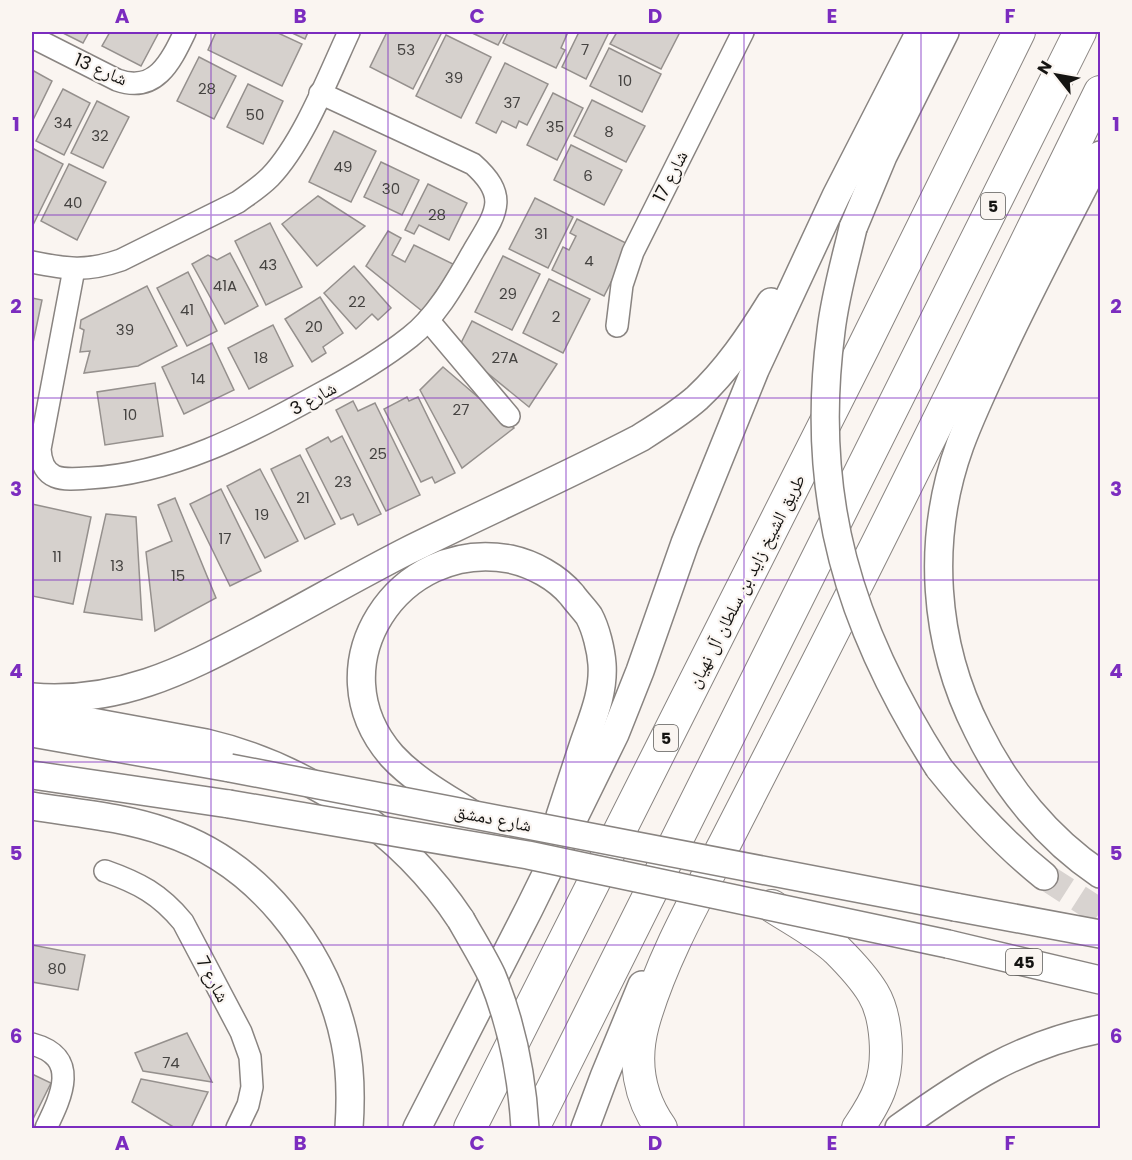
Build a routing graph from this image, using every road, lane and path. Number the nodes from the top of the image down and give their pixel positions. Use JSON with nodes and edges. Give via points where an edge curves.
{"nodes":[{"id":1,"x":185,"y":32,"type":"edge"},
{"id":2,"x":349,"y":32,"type":"edge"},
{"id":3,"x":743,"y":32,"type":"edge"},
{"id":4,"x":920,"y":32,"type":"edge"},
{"id":5,"x":945,"y":32,"type":"edge"},
{"id":6,"x":1019,"y":32,"type":"edge"},
{"id":7,"x":1080,"y":32,"type":"edge"},
{"id":8,"x":32,"y":37,"type":"edge"},
{"id":9,"x":1101,"y":92,"type":"edge"},
{"id":10,"x":320,"y":93,"type":"junction"},
{"id":11,"x":1101,"y":155,"type":"edge"},
{"id":12,"x":836,"y":196,"type":"junction"},
{"id":13,"x":32,"y":262,"type":"edge"},
{"id":14,"x":74,"y":269,"type":"junction"},
{"id":15,"x":428,"y":320,"type":"junction"},
{"id":16,"x":616,"y":326,"type":"dead end"},
{"id":17,"x":508,"y":417,"type":"dead end"},
{"id":18,"x":36,"y":467,"type":"edge"},
{"id":19,"x":834,"y":631,"type":"junction"},
{"id":20,"x":32,"y":697,"type":"edge"},
{"id":21,"x":32,"y":711,"type":"edge"},
{"id":22,"x":32,"y":733,"type":"edge"},
{"id":23,"x":32,"y":776,"type":"edge"},
{"id":24,"x":32,"y":806,"type":"edge"},
{"id":25,"x":473,"y":814,"type":"junction"},
{"id":26,"x":105,"y":871,"type":"dead end"},
{"id":27,"x":1101,"y":874,"type":"edge"},
{"id":28,"x":1044,"y":876,"type":"tunnel mouth"},
{"id":29,"x":772,"y":906,"type":"junction"},
{"id":30,"x":529,"y":909,"type":"junction"},
{"id":31,"x":1101,"y":934,"type":"edge"},
{"id":32,"x":1101,"y":980,"type":"edge"},
{"id":33,"x":1101,"y":1029,"type":"edge"},
{"id":34,"x":32,"y":1044,"type":"edge"},
{"id":35,"x":46,"y":1128,"type":"edge"},
{"id":36,"x":237,"y":1128,"type":"edge"},
{"id":37,"x":349,"y":1128,"type":"edge"},
{"id":38,"x":417,"y":1128,"type":"edge"},
{"id":39,"x":470,"y":1128,"type":"edge"},
{"id":40,"x":525,"y":1128,"type":"edge"},
{"id":41,"x":533,"y":1128,"type":"edge"},
{"id":42,"x":585,"y":1128,"type":"edge"},
{"id":43,"x":661,"y":1128,"type":"edge"},
{"id":44,"x":858,"y":1128,"type":"edge"},
{"id":45,"x":899,"y":1128,"type":"edge"}],
"edges":[{"from":1,"to":8,"type":"street","name":"شارع 13","via":[[173,57],[158,75],[139,84],[117,80]]},
{"from":2,"to":10,"type":"street"},
{"from":3,"to":16,"type":"street","name":"شارع 17","via":[[633,252],[622,285]]},
{"from":4,"to":12,"type":"main road"},
{"from":5,"to":28,"type":"main road","bridge":true,"via":[[883,156],[853,228],[839,285],[827,361],[824,431],[830,502],[845,571],[867,635],[898,701],[939,768],[987,825]]},
{"from":6,"to":39,"type":"highway","name":"طريق الشيخ زايد بن سلطان آل نهيان","number":"5"},
{"from":7,"to":41,"type":"highway","number":"5"},
{"from":9,"to":19,"type":"highway"},
{"from":10,"to":14,"type":"street","via":[[288,153],[253,192],[120,260]]},
{"from":10,"to":15,"type":"street","name":"شارع 3","via":[[463,158],[492,185],[496,198],[492,220],[453,287]]},
{"from":11,"to":27,"type":"main road","via":[[1018,316],[960,445],[940,525],[938,562],[939,596],[951,662],[983,742],[1027,808],[1053,836]]},
{"from":12,"to":20,"type":"main road","via":[[766,311],[721,373],[696,398],[640,438],[405,553],[162,679],[79,697]]},
{"from":12,"to":30,"type":"main road","via":[[742,402],[615,734]]},
{"from":13,"to":14,"type":"street"},
{"from":14,"to":18,"type":"street","name":"شارع 3"},
{"from":15,"to":17,"type":"street"},
{"from":15,"to":18,"type":"street","name":"شارع 3","via":[[370,367],[286,413],[188,457],[123,474],[67,480]]},
{"from":19,"to":42,"type":"main road","via":[[730,803],[684,893],[642,984]]},
{"from":19,"to":43,"type":"highway","via":[[699,893],[643,1025],[639,1074],[651,1114]]},
{"from":21,"to":40,"type":"main road","bridge":true,"via":[[232,749],[319,788],[395,844],[447,899],[491,975],[519,1070]]},
{"from":22,"to":25,"type":"main road","name":"شارع دمشق","bridge":true},
{"from":23,"to":29,"type":"main road","name":"شارع دمشق","bridge":true,"via":[[229,804],[528,855]]},
{"from":24,"to":37,"type":"main road","via":[[168,832],[217,856],[260,889],[295,929],[332,997],[351,1083]]},
{"from":25,"to":30,"type":"main road","via":[[404,768],[381,742],[373,728],[361,678],[365,644],[378,615],[391,599],[433,567],[467,557],[488,556],[530,565],[563,586],[588,615],[601,656],[602,687]]},
{"from":25,"to":31,"type":"main road","name":"شارع دمشق","number":"45","bridge":true},
{"from":26,"to":36,"type":"street","name":"شارع 7","via":[[154,892],[174,910],[241,1032],[250,1057],[252,1087]]},
{"from":29,"to":32,"type":"main road","name":"شارع دمشق","number":"45","bridge":true},
{"from":29,"to":44,"type":"highway","via":[[836,949],[874,994],[886,1046],[881,1087]]},
{"from":30,"to":38,"type":"main road"},
{"from":33,"to":45,"type":"main road","via":[[1048,1042],[993,1066]]},
{"from":34,"to":35,"type":"street","via":[[55,1056],[64,1073],[60,1099]]}]}
